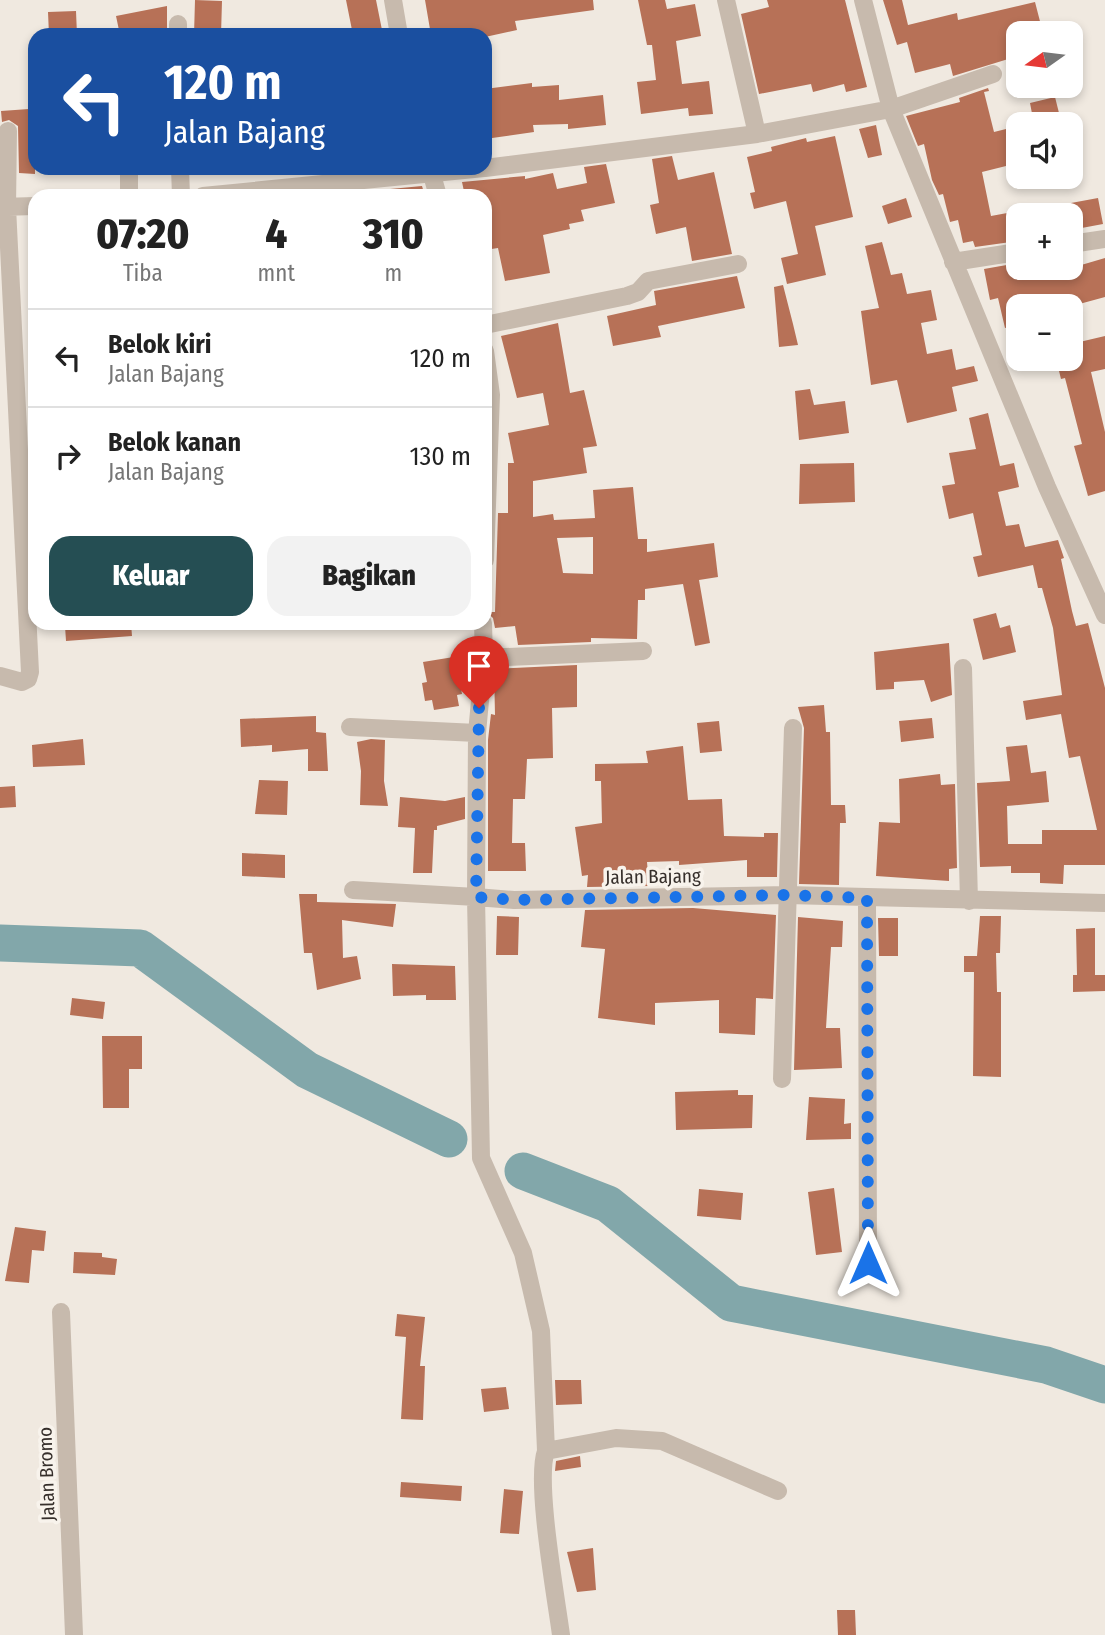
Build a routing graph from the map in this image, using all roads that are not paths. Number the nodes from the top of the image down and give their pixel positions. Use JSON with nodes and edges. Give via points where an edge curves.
{"nodes":[{"id":1,"x":393,"y":0,"type":"edge"},
{"id":2,"x":726,"y":0,"type":"edge"},
{"id":3,"x":863,"y":0,"type":"edge"},
{"id":4,"x":398,"y":28,"type":"edge"},
{"id":5,"x":993,"y":74,"type":"dead end"},
{"id":6,"x":891,"y":108,"type":"junction"},
{"id":7,"x":8,"y":131,"type":"dead end"},
{"id":8,"x":757,"y":134,"type":"junction"},
{"id":9,"x":492,"y":167,"type":"edge"},
{"id":10,"x":395,"y":175,"type":"edge"},
{"id":11,"x":267,"y":189,"type":"edge"},
{"id":12,"x":28,"y":206,"type":"edge"},
{"id":13,"x":4,"y":207,"type":"edge"},
{"id":14,"x":1105,"y":239,"type":"edge"},
{"id":15,"x":1083,"y":242,"type":"edge"},
{"id":16,"x":1006,"y":254,"type":"edge"},
{"id":17,"x":953,"y":262,"type":"junction"},
{"id":18,"x":738,"y":264,"type":"dead end"},
{"id":19,"x":492,"y":324,"type":"edge"},
{"id":20,"x":1105,"y":615,"type":"edge"},
{"id":21,"x":483,"y":630,"type":"edge"},
{"id":22,"x":643,"y":651,"type":"dead end"},
{"id":23,"x":484,"y":658,"type":"junction"},
{"id":24,"x":963,"y":668,"type":"dead end"},
{"id":25,"x":0,"y":676,"type":"edge"},
{"id":26,"x":350,"y":727,"type":"dead end"},
{"id":27,"x":793,"y":728,"type":"dead end"},
{"id":28,"x":477,"y":733,"type":"junction"},
{"id":29,"x":353,"y":890,"type":"dead end"},
{"id":30,"x":787,"y":895,"type":"junction"},
{"id":31,"x":476,"y":897,"type":"junction"},
{"id":32,"x":867,"y":898,"type":"junction"},
{"id":33,"x":970,"y":901,"type":"junction"},
{"id":34,"x":1105,"y":903,"type":"edge"},
{"id":35,"x":782,"y":1079,"type":"dead end"},
{"id":36,"x":868,"y":1263,"type":"dead end"},
{"id":37,"x":61,"y":1312,"type":"dead end"},
{"id":38,"x":546,"y":1451,"type":"junction"},
{"id":39,"x":778,"y":1491,"type":"dead end"},
{"id":40,"x":74,"y":1635,"type":"edge"},
{"id":41,"x":561,"y":1635,"type":"edge"}],
"edges":[{"from":1,"to":4,"type":"street"},
{"from":2,"to":8,"type":"street"},
{"from":3,"to":6,"type":"street"},
{"from":5,"to":6,"type":"street"},
{"from":6,"to":8,"type":"street"},
{"from":6,"to":17,"type":"street"},
{"from":7,"to":13,"type":"street"},
{"from":8,"to":9,"type":"street"},
{"from":10,"to":11,"type":"street"},
{"from":12,"to":13,"type":"street"},
{"from":13,"to":25,"type":"street","via":[[30,671],[22,682]]},
{"from":14,"to":15,"type":"street"},
{"from":16,"to":17,"type":"street"},
{"from":17,"to":20,"type":"street"},
{"from":18,"to":19,"type":"street","via":[[648,281],[627,296]]},
{"from":21,"to":23,"type":"street"},
{"from":22,"to":23,"type":"street"},
{"from":23,"to":28,"type":"street"},
{"from":24,"to":33,"type":"street"},
{"from":26,"to":28,"type":"street"},
{"from":27,"to":30,"type":"street"},
{"from":28,"to":31,"type":"street"},
{"from":29,"to":31,"type":"street","name":"Jalan Bajang"},
{"from":30,"to":31,"type":"street","name":"Jalan Bajang"},
{"from":30,"to":32,"type":"street","name":"Jalan Bajang"},
{"from":30,"to":35,"type":"street"},
{"from":31,"to":38,"type":"street","via":[[481,1158],[523,1253],[538,1318]]},
{"from":32,"to":33,"type":"street","name":"Jalan Bajang"},
{"from":32,"to":36,"type":"street"},
{"from":33,"to":34,"type":"street","name":"Jalan Bajang"},
{"from":37,"to":40,"type":"street","name":"Jalan Bromo"},
{"from":38,"to":39,"type":"street","via":[[617,1438],[662,1441]]},
{"from":38,"to":41,"type":"street","via":[[543,1489]]}]}
